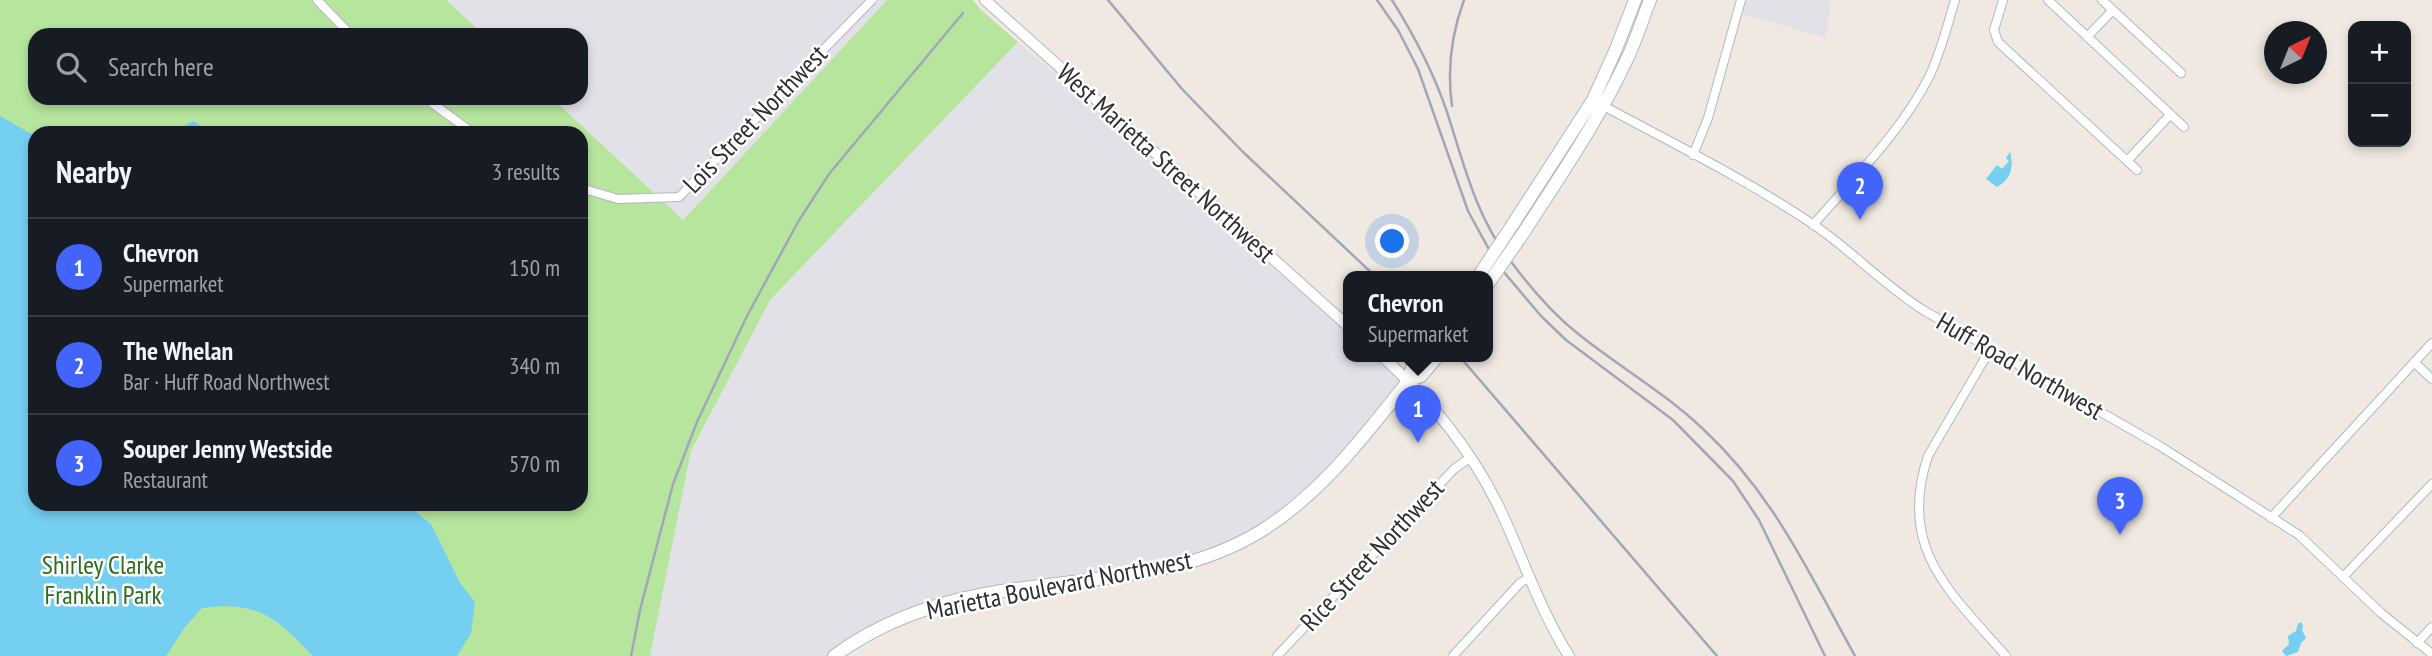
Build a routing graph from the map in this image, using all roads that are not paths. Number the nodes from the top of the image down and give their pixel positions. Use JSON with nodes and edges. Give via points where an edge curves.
{"nodes":[{"id":1,"x":317,"y":0,"type":"edge"},
{"id":2,"x":872,"y":0,"type":"edge"},
{"id":3,"x":985,"y":0,"type":"edge"},
{"id":4,"x":1635,"y":0,"type":"edge"},
{"id":5,"x":1650,"y":0,"type":"edge"},
{"id":6,"x":1741,"y":0,"type":"edge"},
{"id":7,"x":1955,"y":0,"type":"edge"},
{"id":8,"x":2003,"y":0,"type":"edge"},
{"id":9,"x":2048,"y":0,"type":"edge"},
{"id":10,"x":2102,"y":0,"type":"edge"},
{"id":11,"x":2113,"y":10,"type":"junction"},
{"id":12,"x":344,"y":28,"type":"edge"},
{"id":13,"x":2087,"y":37,"type":"junction"},
{"id":14,"x":2181,"y":73,"type":"dead end"},
{"id":15,"x":1598,"y":102,"type":"junction"},
{"id":16,"x":435,"y":105,"type":"edge"},
{"id":17,"x":2170,"y":115,"type":"junction"},
{"id":18,"x":463,"y":126,"type":"edge"},
{"id":19,"x":2184,"y":127,"type":"dead end"},
{"id":20,"x":1693,"y":155,"type":"junction"},
{"id":21,"x":2127,"y":161,"type":"junction"},
{"id":22,"x":2137,"y":170,"type":"dead end"},
{"id":23,"x":588,"y":190,"type":"edge"},
{"id":24,"x":1813,"y":225,"type":"junction"},
{"id":25,"x":1518,"y":228,"type":"junction"},
{"id":26,"x":1483,"y":271,"type":"edge"},
{"id":27,"x":1493,"y":275,"type":"edge"},
{"id":28,"x":1343,"y":322,"type":"edge"},
{"id":29,"x":2432,"y":343,"type":"edge"},
{"id":30,"x":1991,"y":348,"type":"junction"},
{"id":31,"x":1389,"y":362,"type":"edge"},
{"id":32,"x":1426,"y":362,"type":"edge"},
{"id":33,"x":2414,"y":362,"type":"junction"},
{"id":34,"x":2432,"y":379,"type":"edge"},
{"id":35,"x":1409,"y":380,"type":"junction"},
{"id":36,"x":1471,"y":457,"type":"junction"},
{"id":37,"x":2432,"y":484,"type":"edge"},
{"id":38,"x":2271,"y":518,"type":"junction"},
{"id":39,"x":1530,"y":577,"type":"junction"},
{"id":40,"x":2343,"y":577,"type":"junction"},
{"id":41,"x":2432,"y":627,"type":"edge"},
{"id":42,"x":2417,"y":643,"type":"junction"},
{"id":43,"x":2432,"y":654,"type":"edge"},
{"id":44,"x":834,"y":656,"type":"edge"},
{"id":45,"x":1277,"y":656,"type":"edge"},
{"id":46,"x":1453,"y":656,"type":"edge"},
{"id":47,"x":1569,"y":656,"type":"edge"},
{"id":48,"x":2006,"y":656,"type":"edge"}],
"edges":[{"from":1,"to":12,"type":"street"},
{"from":2,"to":23,"type":"street","name":"Lois Street Northwest","via":[[679,197],[618,199]]},
{"from":3,"to":28,"type":"street","name":"West Marietta Street Northwest"},
{"from":4,"to":15,"type":"main road"},
{"from":5,"to":15,"type":"main road","via":[[1626,61]]},
{"from":6,"to":20,"type":"street"},
{"from":7,"to":24,"type":"street","via":[[1940,50],[1919,96]]},
{"from":8,"to":21,"type":"street","via":[[1994,30],[1998,42]]},
{"from":9,"to":13,"type":"street"},
{"from":10,"to":11,"type":"street"},
{"from":11,"to":13,"type":"street"},
{"from":11,"to":14,"type":"street"},
{"from":13,"to":17,"type":"street"},
{"from":15,"to":20,"type":"street","name":"Huff Road Northwest"},
{"from":15,"to":25,"type":"main road","via":[[1567,165]]},
{"from":16,"to":18,"type":"street"},
{"from":17,"to":19,"type":"street"},
{"from":17,"to":21,"type":"street"},
{"from":20,"to":24,"type":"street","name":"Huff Road Northwest"},
{"from":21,"to":22,"type":"street"},
{"from":24,"to":30,"type":"street","name":"Huff Road Northwest","via":[[1909,301]]},
{"from":25,"to":26,"type":"main road","bridge":true},
{"from":25,"to":27,"type":"main road","bridge":true},
{"from":29,"to":33,"type":"street"},
{"from":30,"to":38,"type":"street","name":"Huff Road Northwest","via":[[2160,446]]},
{"from":30,"to":48,"type":"street","via":[[1929,454],[1918,506],[1922,538],[1939,578]]},
{"from":31,"to":35,"type":"street"},
{"from":32,"to":35,"type":"main road","name":"Marietta Boulevard Northwest","via":[[1420,376]]},
{"from":33,"to":34,"type":"street"},
{"from":33,"to":38,"type":"street"},
{"from":35,"to":36,"type":"street"},
{"from":35,"to":44,"type":"main road","name":"Marietta Boulevard Northwest","via":[[1316,489],[1248,537],[1161,570],[986,593],[933,606],[900,618]]},
{"from":36,"to":39,"type":"street"},
{"from":36,"to":45,"type":"street","name":"Rice Street Northwest","via":[[1454,468]]},
{"from":37,"to":40,"type":"street"},
{"from":38,"to":40,"type":"street","name":"Huff Road Northwest","via":[[2298,535]]},
{"from":39,"to":46,"type":"street"},
{"from":39,"to":47,"type":"street"},
{"from":40,"to":42,"type":"street","name":"Huff Road Northwest"},
{"from":41,"to":42,"type":"street"},
{"from":42,"to":43,"type":"street","name":"Huff Road Northwest"}]}
